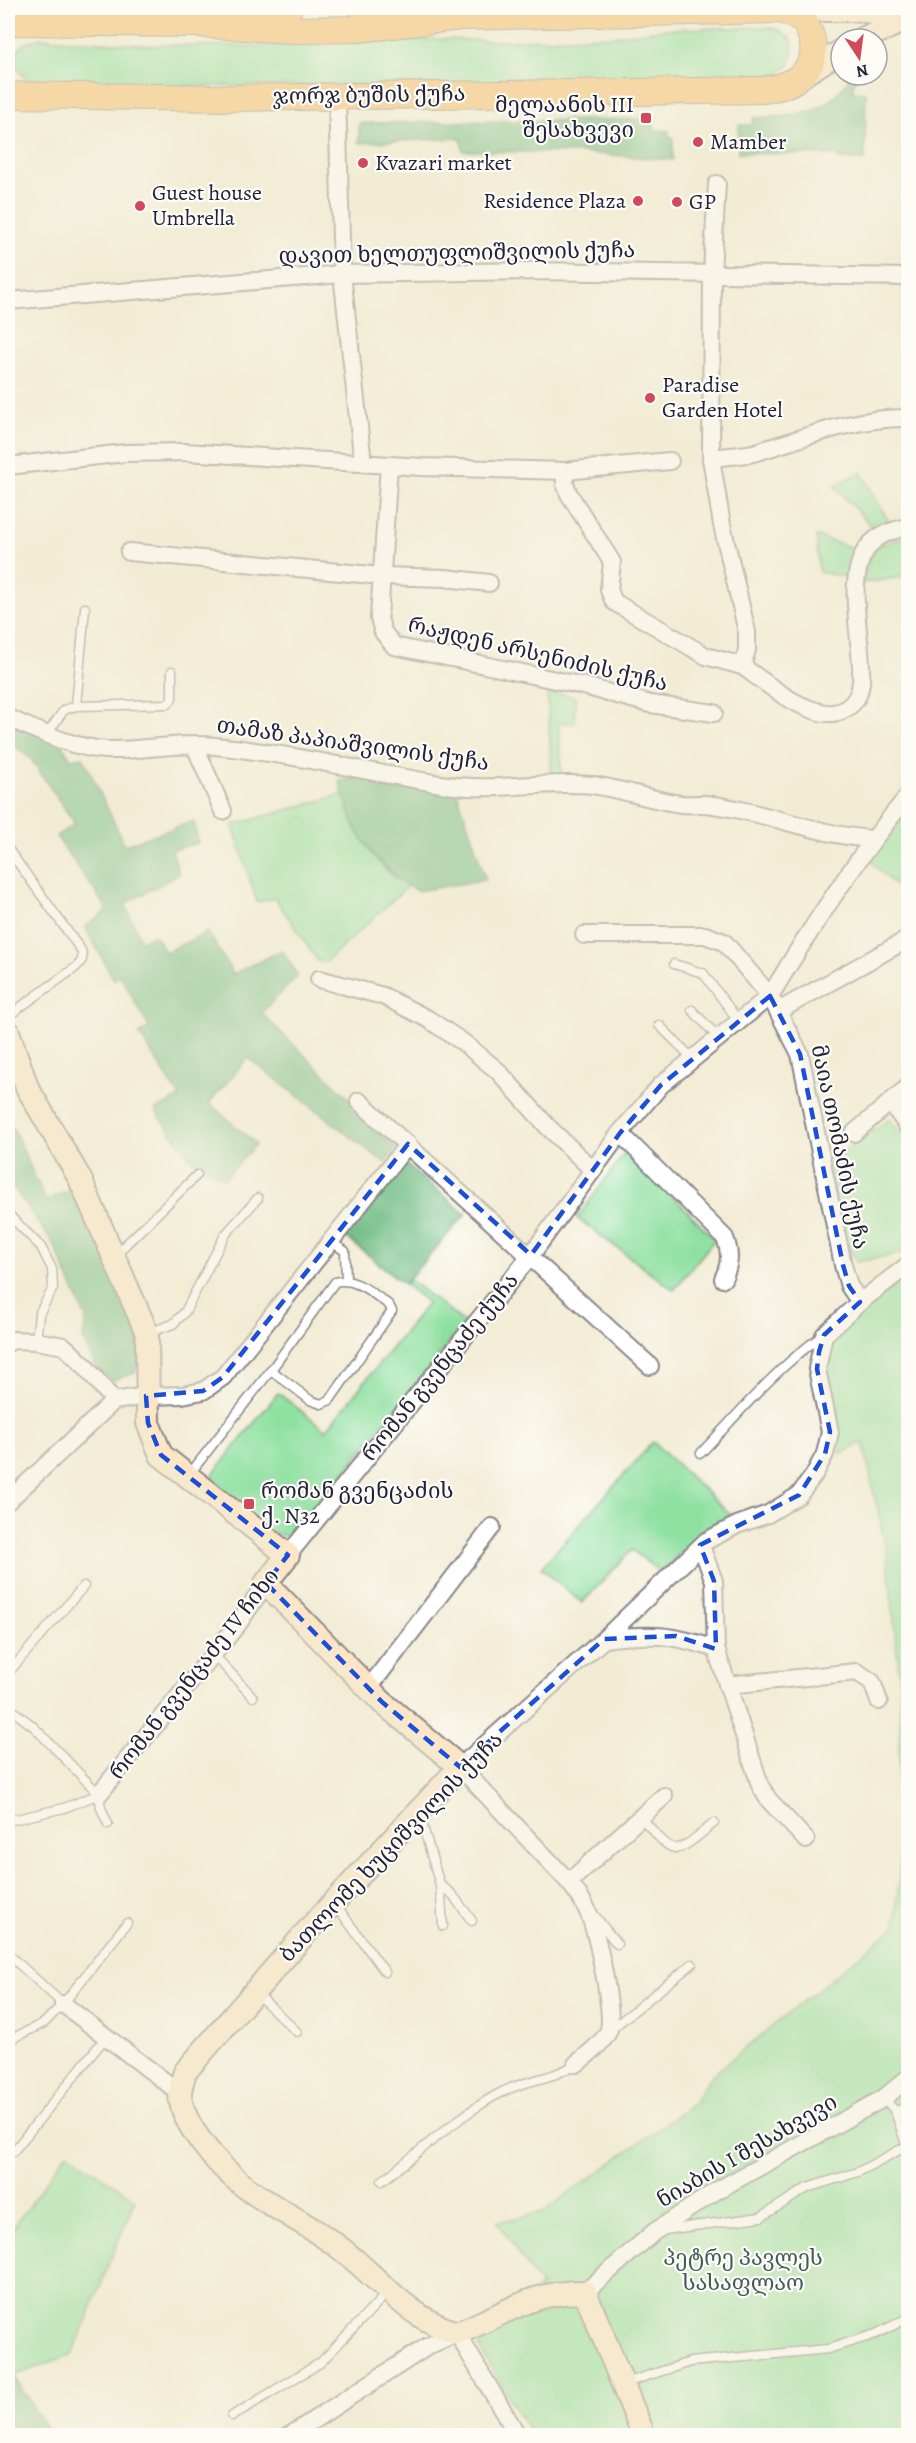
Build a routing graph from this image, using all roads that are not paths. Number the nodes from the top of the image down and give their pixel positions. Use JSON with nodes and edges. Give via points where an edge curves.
{"nodes":[{"id":1,"x":289,"y":8,"type":"edge"},
{"id":2,"x":362,"y":8,"type":"edge"},
{"id":3,"x":783,"y":9,"type":"junction"},
{"id":4,"x":460,"y":17,"type":"junction"},
{"id":5,"x":909,"y":18,"type":"edge"},
{"id":6,"x":8,"y":22,"type":"edge"},
{"id":7,"x":35,"y":22,"type":"junction"},
{"id":8,"x":197,"y":24,"type":"junction"},
{"id":9,"x":889,"y":27,"type":"edge"},
{"id":10,"x":8,"y":42,"type":"edge"},
{"id":11,"x":829,"y":58,"type":"edge"},
{"id":12,"x":8,"y":73,"type":"edge"},
{"id":13,"x":801,"y":76,"type":"junction"},
{"id":14,"x":337,"y":95,"type":"junction"},
{"id":15,"x":20,"y":96,"type":"edge"},
{"id":16,"x":717,"y":184,"type":"dead end"},
{"id":17,"x":712,"y":273,"type":"junction"},
{"id":18,"x":342,"y":274,"type":"junction"},
{"id":19,"x":909,"y":277,"type":"edge"},
{"id":20,"x":8,"y":301,"type":"edge"},
{"id":21,"x":909,"y":418,"type":"edge"},
{"id":22,"x":711,"y":458,"type":"junction"},
{"id":23,"x":670,"y":462,"type":"dead end"},
{"id":24,"x":363,"y":463,"type":"junction"},
{"id":25,"x":389,"y":465,"type":"junction"},
{"id":26,"x":8,"y":466,"type":"edge"},
{"id":27,"x":565,"y":471,"type":"junction"},
{"id":28,"x":909,"y":527,"type":"edge"},
{"id":29,"x":129,"y":552,"type":"dead end"},
{"id":30,"x":382,"y":576,"type":"junction"},
{"id":31,"x":489,"y":583,"type":"dead end"},
{"id":32,"x":85,"y":608,"type":"dead end"},
{"id":33,"x":742,"y":666,"type":"junction"},
{"id":34,"x":172,"y":671,"type":"dead end"},
{"id":35,"x":76,"y":706,"type":"junction"},
{"id":36,"x":714,"y":713,"type":"dead end"},
{"id":37,"x":8,"y":718,"type":"edge"},
{"id":38,"x":47,"y":734,"type":"junction"},
{"id":39,"x":194,"y":744,"type":"junction"},
{"id":40,"x":909,"y":796,"type":"edge"},
{"id":41,"x":223,"y":811,"type":"dead end"},
{"id":42,"x":872,"y":839,"type":"junction"},
{"id":43,"x":8,"y":849,"type":"edge"},
{"id":44,"x":584,"y":935,"type":"dead end"},
{"id":45,"x":909,"y":939,"type":"edge"},
{"id":46,"x":674,"y":964,"type":"dead end"},
{"id":47,"x":319,"y":979,"type":"dead end"},
{"id":48,"x":770,"y":996,"type":"junction"},
{"id":49,"x":692,"y":1010,"type":"dead end"},
{"id":50,"x":780,"y":1010,"type":"junction"},
{"id":51,"x":8,"y":1016,"type":"edge"},
{"id":52,"x":738,"y":1020,"type":"junction"},
{"id":53,"x":659,"y":1025,"type":"dead end"},
{"id":54,"x":8,"y":1032,"type":"edge"},
{"id":55,"x":717,"y":1036,"type":"junction"},
{"id":56,"x":692,"y":1058,"type":"junction"},
{"id":57,"x":909,"y":1087,"type":"edge"},
{"id":58,"x":359,"y":1101,"type":"dead end"},
{"id":59,"x":892,"y":1104,"type":"junction"},
{"id":60,"x":909,"y":1126,"type":"edge"},
{"id":61,"x":620,"y":1133,"type":"junction"},
{"id":62,"x":854,"y":1133,"type":"dead end"},
{"id":63,"x":408,"y":1144,"type":"junction"},
{"id":64,"x":593,"y":1170,"type":"junction"},
{"id":65,"x":197,"y":1175,"type":"dead end"},
{"id":66,"x":258,"y":1197,"type":"dead end"},
{"id":67,"x":8,"y":1214,"type":"edge"},
{"id":68,"x":331,"y":1242,"type":"junction"},
{"id":69,"x":531,"y":1255,"type":"junction"},
{"id":70,"x":115,"y":1256,"type":"junction"},
{"id":71,"x":909,"y":1265,"type":"edge"},
{"id":72,"x":346,"y":1279,"type":"junction"},
{"id":73,"x":723,"y":1279,"type":"dead end"},
{"id":74,"x":860,"y":1302,"type":"junction"},
{"id":75,"x":147,"y":1333,"type":"junction"},
{"id":76,"x":824,"y":1335,"type":"junction"},
{"id":77,"x":36,"y":1341,"type":"junction"},
{"id":78,"x":8,"y":1343,"type":"edge"},
{"id":79,"x":650,"y":1366,"type":"dead end"},
{"id":80,"x":271,"y":1370,"type":"junction"},
{"id":81,"x":146,"y":1396,"type":"junction"},
{"id":82,"x":114,"y":1401,"type":"junction"},
{"id":83,"x":701,"y":1453,"type":"dead end"},
{"id":84,"x":187,"y":1476,"type":"junction"},
{"id":85,"x":8,"y":1501,"type":"edge"},
{"id":86,"x":492,"y":1527,"type":"dead end"},
{"id":87,"x":701,"y":1546,"type":"junction"},
{"id":88,"x":288,"y":1555,"type":"junction"},
{"id":89,"x":266,"y":1582,"type":"junction"},
{"id":90,"x":84,"y":1586,"type":"dead end"},
{"id":91,"x":603,"y":1639,"type":"junction"},
{"id":92,"x":716,"y":1649,"type":"junction"},
{"id":93,"x":213,"y":1654,"type":"junction"},
{"id":94,"x":8,"y":1673,"type":"edge"},
{"id":95,"x":727,"y":1685,"type":"junction"},
{"id":96,"x":368,"y":1689,"type":"junction"},
{"id":97,"x":253,"y":1697,"type":"dead end"},
{"id":98,"x":879,"y":1701,"type":"dead end"},
{"id":99,"x":8,"y":1707,"type":"edge"},
{"id":100,"x":460,"y":1767,"type":"junction"},
{"id":101,"x":99,"y":1794,"type":"junction"},
{"id":102,"x":664,"y":1796,"type":"dead end"},
{"id":103,"x":418,"y":1812,"type":"junction"},
{"id":104,"x":641,"y":1817,"type":"junction"},
{"id":105,"x":8,"y":1821,"type":"edge"},
{"id":106,"x":108,"y":1824,"type":"dead end"},
{"id":107,"x":714,"y":1824,"type":"dead end"},
{"id":108,"x":806,"y":1840,"type":"dead end"},
{"id":109,"x":569,"y":1882,"type":"junction"},
{"id":110,"x":440,"y":1885,"type":"junction"},
{"id":111,"x":583,"y":1901,"type":"junction"},
{"id":112,"x":334,"y":1902,"type":"junction"},
{"id":113,"x":472,"y":1921,"type":"dead end"},
{"id":114,"x":127,"y":1923,"type":"dead end"},
{"id":115,"x":443,"y":1926,"type":"dead end"},
{"id":116,"x":617,"y":1944,"type":"dead end"},
{"id":117,"x":8,"y":1954,"type":"edge"},
{"id":118,"x":692,"y":1964,"type":"dead end"},
{"id":119,"x":385,"y":1972,"type":"dead end"},
{"id":120,"x":254,"y":1992,"type":"junction"},
{"id":121,"x":63,"y":2004,"type":"junction"},
{"id":122,"x":609,"y":2031,"type":"junction"},
{"id":123,"x":297,"y":2032,"type":"dead end"},
{"id":124,"x":105,"y":2038,"type":"junction"},
{"id":125,"x":11,"y":2039,"type":"dead end"},
{"id":126,"x":576,"y":2064,"type":"joint"},
{"id":127,"x":909,"y":2078,"type":"edge"},
{"id":128,"x":180,"y":2093,"type":"junction"},
{"id":129,"x":890,"y":2104,"type":"junction"},
{"id":130,"x":909,"y":2108,"type":"edge"},
{"id":131,"x":908,"y":2148,"type":"edge"},
{"id":132,"x":13,"y":2152,"type":"dead end"},
{"id":133,"x":382,"y":2181,"type":"dead end"},
{"id":134,"x":654,"y":2232,"type":"junction"},
{"id":135,"x":388,"y":2292,"type":"junction"},
{"id":136,"x":585,"y":2292,"type":"junction"},
{"id":137,"x":909,"y":2318,"type":"edge"},
{"id":138,"x":457,"y":2334,"type":"junction"},
{"id":139,"x":621,"y":2384,"type":"junction"},
{"id":140,"x":232,"y":2416,"type":"dead end"},
{"id":141,"x":289,"y":2436,"type":"edge"},
{"id":142,"x":518,"y":2436,"type":"edge"},
{"id":143,"x":644,"y":2436,"type":"edge"}],
"edges":[{"from":1,"to":8,"type":"main road","via":[[269,15]]},
{"from":2,"to":4,"type":"main road"},
{"from":3,"to":4,"type":"main road"},
{"from":3,"to":5,"type":"street","via":[[859,10]]},
{"from":3,"to":13,"type":"main road","via":[[803,20],[812,39],[813,56]]},
{"from":4,"to":8,"type":"main road","via":[[348,29]]},
{"from":5,"to":9,"type":"street"},
{"from":6,"to":7,"type":"main road"},
{"from":7,"to":8,"type":"main road"},
{"from":7,"to":10,"type":"main road"},
{"from":11,"to":13,"type":"street"},
{"from":12,"to":15,"type":"main road"},
{"from":13,"to":14,"type":"main road","name":"ჯორჯ ბუშის ქუჩა","via":[[788,85],[763,90]]},
{"from":14,"to":15,"type":"main road","name":"ჯორჯ ბუშის ქუჩა"},
{"from":14,"to":18,"type":"street"},
{"from":16,"to":17,"type":"street"},
{"from":17,"to":18,"type":"street","name":"დავით ხელთუფლიშვილის ქუჩა"},
{"from":17,"to":19,"type":"street","name":"დავით ხელთუფლიშვილის ქუჩა"},
{"from":17,"to":22,"type":"street"},
{"from":18,"to":20,"type":"street","name":"დავით ხელთუფლიშვილის ქუჩა"},
{"from":18,"to":24,"type":"street"},
{"from":21,"to":22,"type":"street","via":[[852,423],[751,453]]},
{"from":22,"to":33,"type":"street","via":[[747,632]]},
{"from":23,"to":27,"type":"street"},
{"from":24,"to":25,"type":"street"},
{"from":24,"to":26,"type":"street","via":[[185,452],[125,453]]},
{"from":25,"to":27,"type":"street"},
{"from":25,"to":30,"type":"street","name":"რაჟდენ არსენიძის ქუჩა"},
{"from":27,"to":33,"type":"street","via":[[569,494],[612,562],[609,590],[614,602],[706,656]]},
{"from":28,"to":33,"type":"street","via":[[880,536],[863,556],[857,592],[861,684],[854,702],[844,712],[832,715],[797,704]]},
{"from":29,"to":30,"type":"street"},
{"from":30,"to":31,"type":"street"},
{"from":30,"to":36,"type":"street","name":"რაჟდენ არსენიძის ქუჩა","via":[[379,618],[383,632],[394,646],[650,704]]},
{"from":32,"to":35,"type":"lane"},
{"from":34,"to":35,"type":"lane","via":[[172,698],[168,704]]},
{"from":35,"to":38,"type":"lane","via":[[64,710]]},
{"from":37,"to":38,"type":"street","name":"თამაზ პაპიაშვილის ქუჩა"},
{"from":38,"to":39,"type":"street","name":"თამაზ პაპიაშვილის ქუჩა","via":[[107,750]]},
{"from":39,"to":41,"type":"street"},
{"from":39,"to":42,"type":"street","name":"თამაზ პაპიაშვილის ქუჩა","via":[[298,757],[447,784],[501,789],[548,782],[595,786],[682,804],[713,805],[837,835]]},
{"from":40,"to":42,"type":"street"},
{"from":42,"to":48,"type":"street"},
{"from":43,"to":51,"type":"lane","via":[[83,956],[75,968]]},
{"from":44,"to":48,"type":"street","name":"მაია თომაძის ქუჩა","via":[[705,935],[724,942]]},
{"from":45,"to":50,"type":"street"},
{"from":46,"to":52,"type":"lane","via":[[703,973]]},
{"from":47,"to":64,"type":"street","via":[[383,996],[464,1043],[498,1071]]},
{"from":48,"to":50,"type":"street","name":"მაია თომაძის ქუჩა"},
{"from":48,"to":52,"type":"street","name":"რომან გვენცაძე ქუჩა"},
{"from":49,"to":55,"type":"lane"},
{"from":50,"to":74,"type":"street","name":"მაია თომაძის ქუჩა","via":[[800,1054],[843,1265],[849,1286]]},
{"from":52,"to":55,"type":"street","name":"რომან გვენცაძე ქუჩა"},
{"from":53,"to":56,"type":"lane"},
{"from":54,"to":70,"type":"street","via":[[27,1087],[80,1179]]},
{"from":55,"to":56,"type":"street","name":"რომან გვენცაძე ქუჩა"},
{"from":56,"to":61,"type":"street","name":"რომან გვენცაძე ქუჩა","via":[[661,1085]]},
{"from":57,"to":59,"type":"street"},
{"from":58,"to":63,"type":"street"},
{"from":59,"to":60,"type":"street"},
{"from":59,"to":62,"type":"street"},
{"from":61,"to":64,"type":"street","name":"რომან გვენცაძე ქუჩა"},
{"from":61,"to":73,"type":"street","via":[[725,1238],[730,1250]]},
{"from":63,"to":68,"type":"street"},
{"from":63,"to":69,"type":"street"},
{"from":64,"to":69,"type":"street","name":"რომან გვენცაძე ქუჩა"},
{"from":65,"to":70,"type":"lane"},
{"from":66,"to":75,"type":"lane","via":[[225,1235],[185,1312],[173,1324]]},
{"from":67,"to":77,"type":"lane","via":[[41,1247],[52,1269],[52,1288],[39,1314]]},
{"from":68,"to":72,"type":"lane","via":[[345,1251]]},
{"from":68,"to":81,"type":"street","via":[[223,1377],[203,1391]]},
{"from":69,"to":79,"type":"street"},
{"from":69,"to":88,"type":"street","name":"რომან გვენცაძე ქუჩა"},
{"from":70,"to":75,"type":"street"},
{"from":71,"to":74,"type":"street"},
{"from":72,"to":80,"type":"lane","via":[[335,1282]]},
{"from":72,"to":80,"type":"lane","via":[[389,1305],[392,1311],[330,1400],[321,1404],[310,1400]]},
{"from":74,"to":76,"type":"street"},
{"from":75,"to":81,"type":"street"},
{"from":76,"to":83,"type":"lane","via":[[770,1378]]},
{"from":76,"to":87,"type":"street","name":"ბათლომე ხუციშვილის ქუჩა","via":[[818,1369],[830,1432],[814,1475],[799,1495]]},
{"from":77,"to":78,"type":"street"},
{"from":77,"to":82,"type":"street","via":[[64,1346]]},
{"from":80,"to":84,"type":"lane"},
{"from":81,"to":82,"type":"street"},
{"from":81,"to":84,"type":"street","via":[[148,1423],[161,1455]]},
{"from":82,"to":85,"type":"street"},
{"from":84,"to":88,"type":"street"},
{"from":86,"to":96,"type":"street"},
{"from":87,"to":91,"type":"street","name":"ბათლომე ხუციშვილის ქუჩა"},
{"from":87,"to":92,"type":"street","via":[[714,1581]]},
{"from":88,"to":89,"type":"street","name":"რომან გვენცაძე IV ჩიხი"},
{"from":89,"to":93,"type":"street","name":"რომან გვენცაძე IV ჩიხი"},
{"from":89,"to":96,"type":"street"},
{"from":90,"to":94,"type":"lane"},
{"from":91,"to":92,"type":"street","via":[[637,1634],[676,1636]]},
{"from":91,"to":100,"type":"street","name":"ბათლომე ხუციშვილის ქუჩა"},
{"from":92,"to":95,"type":"street"},
{"from":93,"to":97,"type":"lane"},
{"from":93,"to":101,"type":"street","name":"რომან გვენცაძე IV ჩიხი"},
{"from":95,"to":98,"type":"street","via":[[857,1672],[872,1682]]},
{"from":95,"to":108,"type":"street","via":[[760,1785]]},
{"from":96,"to":100,"type":"street"},
{"from":99,"to":101,"type":"lane","via":[[33,1726]]},
{"from":100,"to":103,"type":"street","name":"ბათლომე ხუციშვილის ქუჩა"},
{"from":100,"to":109,"type":"street"},
{"from":101,"to":105,"type":"lane","via":[[64,1808]]},
{"from":101,"to":106,"type":"lane"},
{"from":102,"to":104,"type":"street"},
{"from":103,"to":110,"type":"lane"},
{"from":103,"to":112,"type":"street","name":"ბათლომე ხუციშვილის ქუჩა"},
{"from":104,"to":107,"type":"lane","via":[[667,1847],[675,1850],[682,1849]]},
{"from":104,"to":109,"type":"street"},
{"from":109,"to":111,"type":"street"},
{"from":110,"to":113,"type":"lane"},
{"from":110,"to":115,"type":"lane"},
{"from":111,"to":116,"type":"lane"},
{"from":111,"to":122,"type":"street","via":[[612,2014]]},
{"from":112,"to":119,"type":"lane"},
{"from":112,"to":120,"type":"street","name":"ბათლომე ხუციშვილის ქუჩა"},
{"from":114,"to":121,"type":"lane"},
{"from":117,"to":121,"type":"lane"},
{"from":118,"to":122,"type":"lane"},
{"from":120,"to":123,"type":"lane"},
{"from":120,"to":128,"type":"street","name":"ბათლომე ხუციშვილის ქუჩა","via":[[185,2072]]},
{"from":121,"to":124,"type":"street"},
{"from":121,"to":125,"type":"lane","via":[[44,2023]]},
{"from":122,"to":126,"type":"street"},
{"from":124,"to":128,"type":"street"},
{"from":124,"to":132,"type":"lane"},
{"from":126,"to":133,"type":"lane","via":[[558,2075],[518,2084],[488,2100]]},
{"from":127,"to":129,"type":"street","name":"ნიაბის I შესახვევი"},
{"from":128,"to":135,"type":"street","via":[[184,2114],[220,2167],[251,2194],[336,2246]]},
{"from":129,"to":130,"type":"lane"},
{"from":129,"to":131,"type":"lane"},
{"from":129,"to":134,"type":"street","name":"ნიაბის I შესახვევი","via":[[716,2191]]},
{"from":131,"to":134,"type":"lane","via":[[858,2172],[807,2188],[761,2217]]},
{"from":134,"to":136,"type":"street","name":"ნიაბის I შესახვევი"},
{"from":135,"to":138,"type":"street","via":[[411,2312]]},
{"from":135,"to":140,"type":"lane","via":[[320,2363]]},
{"from":136,"to":138,"type":"street","via":[[534,2297]]},
{"from":136,"to":139,"type":"street"},
{"from":137,"to":139,"type":"lane","via":[[876,2334],[828,2349],[690,2362]]},
{"from":138,"to":141,"type":"street","via":[[428,2346]]},
{"from":138,"to":142,"type":"street"},
{"from":139,"to":143,"type":"street"}]}
